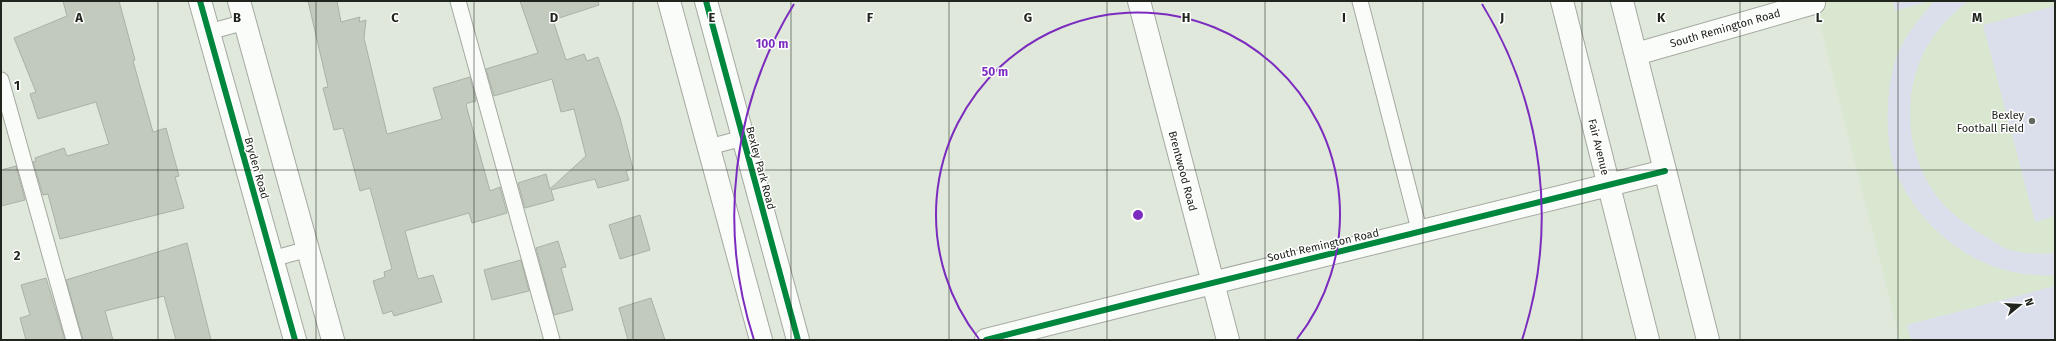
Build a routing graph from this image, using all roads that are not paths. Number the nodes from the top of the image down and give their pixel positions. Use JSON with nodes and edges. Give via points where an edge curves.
{"nodes":[{"id":1,"x":200,"y":1,"type":"edge"},
{"id":2,"x":238,"y":1,"type":"edge"},
{"id":3,"x":458,"y":1,"type":"edge"},
{"id":4,"x":669,"y":1,"type":"edge"},
{"id":5,"x":706,"y":1,"type":"edge"},
{"id":6,"x":1139,"y":1,"type":"edge"},
{"id":7,"x":1360,"y":1,"type":"edge"},
{"id":8,"x":1562,"y":1,"type":"edge"},
{"id":9,"x":1622,"y":1,"type":"edge"},
{"id":10,"x":1814,"y":3,"type":"dead end"},
{"id":11,"x":244,"y":22,"type":"junction"},
{"id":12,"x":209,"y":32,"type":"junction"},
{"id":13,"x":1636,"y":54,"type":"junction"},
{"id":14,"x":1,"y":80,"type":"edge"},
{"id":15,"x":743,"y":138,"type":"junction"},
{"id":16,"x":709,"y":147,"type":"junction"},
{"id":17,"x":1665,"y":171,"type":"junction"},
{"id":18,"x":1608,"y":185,"type":"junction"},
{"id":19,"x":1420,"y":233,"type":"junction"},
{"id":20,"x":308,"y":249,"type":"junction"},
{"id":21,"x":272,"y":259,"type":"junction"},
{"id":22,"x":1213,"y":282,"type":"junction"},
{"id":23,"x":74,"y":340,"type":"edge"},
{"id":24,"x":295,"y":340,"type":"edge"},
{"id":25,"x":333,"y":340,"type":"edge"},
{"id":26,"x":552,"y":340,"type":"edge"},
{"id":27,"x":761,"y":340,"type":"edge"},
{"id":28,"x":798,"y":340,"type":"edge"},
{"id":29,"x":986,"y":340,"type":"edge"},
{"id":30,"x":1228,"y":340,"type":"edge"},
{"id":31,"x":1648,"y":340,"type":"edge"},
{"id":32,"x":1708,"y":340,"type":"edge"}],
"edges":[{"from":1,"to":12,"type":"street","name":"Bryden Road"},
{"from":2,"to":11,"type":"street"},
{"from":3,"to":26,"type":"lane"},
{"from":4,"to":16,"type":"street"},
{"from":5,"to":15,"type":"street","name":"Bexley Park Road"},
{"from":6,"to":22,"type":"street","name":"Brentwood Road"},
{"from":7,"to":19,"type":"lane"},
{"from":8,"to":18,"type":"street","name":"Fair Avenue"},
{"from":9,"to":13,"type":"street"},
{"from":10,"to":13,"type":"street","name":"South Remington Road"},
{"from":11,"to":12,"type":"lane"},
{"from":11,"to":20,"type":"street"},
{"from":12,"to":21,"type":"street","name":"Bryden Road"},
{"from":13,"to":17,"type":"street"},
{"from":14,"to":23,"type":"lane"},
{"from":15,"to":16,"type":"lane"},
{"from":15,"to":28,"type":"street","name":"Bexley Park Road"},
{"from":16,"to":27,"type":"street"},
{"from":17,"to":18,"type":"street","name":"South Remington Road"},
{"from":17,"to":32,"type":"street"},
{"from":18,"to":19,"type":"street","name":"South Remington Road"},
{"from":18,"to":31,"type":"street","name":"Fair Avenue"},
{"from":19,"to":22,"type":"street","name":"South Remington Road"},
{"from":20,"to":21,"type":"lane"},
{"from":20,"to":25,"type":"street"},
{"from":21,"to":24,"type":"street","name":"Bryden Road"},
{"from":22,"to":29,"type":"street","name":"South Remington Road"},
{"from":22,"to":30,"type":"street","name":"Brentwood Road"}]}
